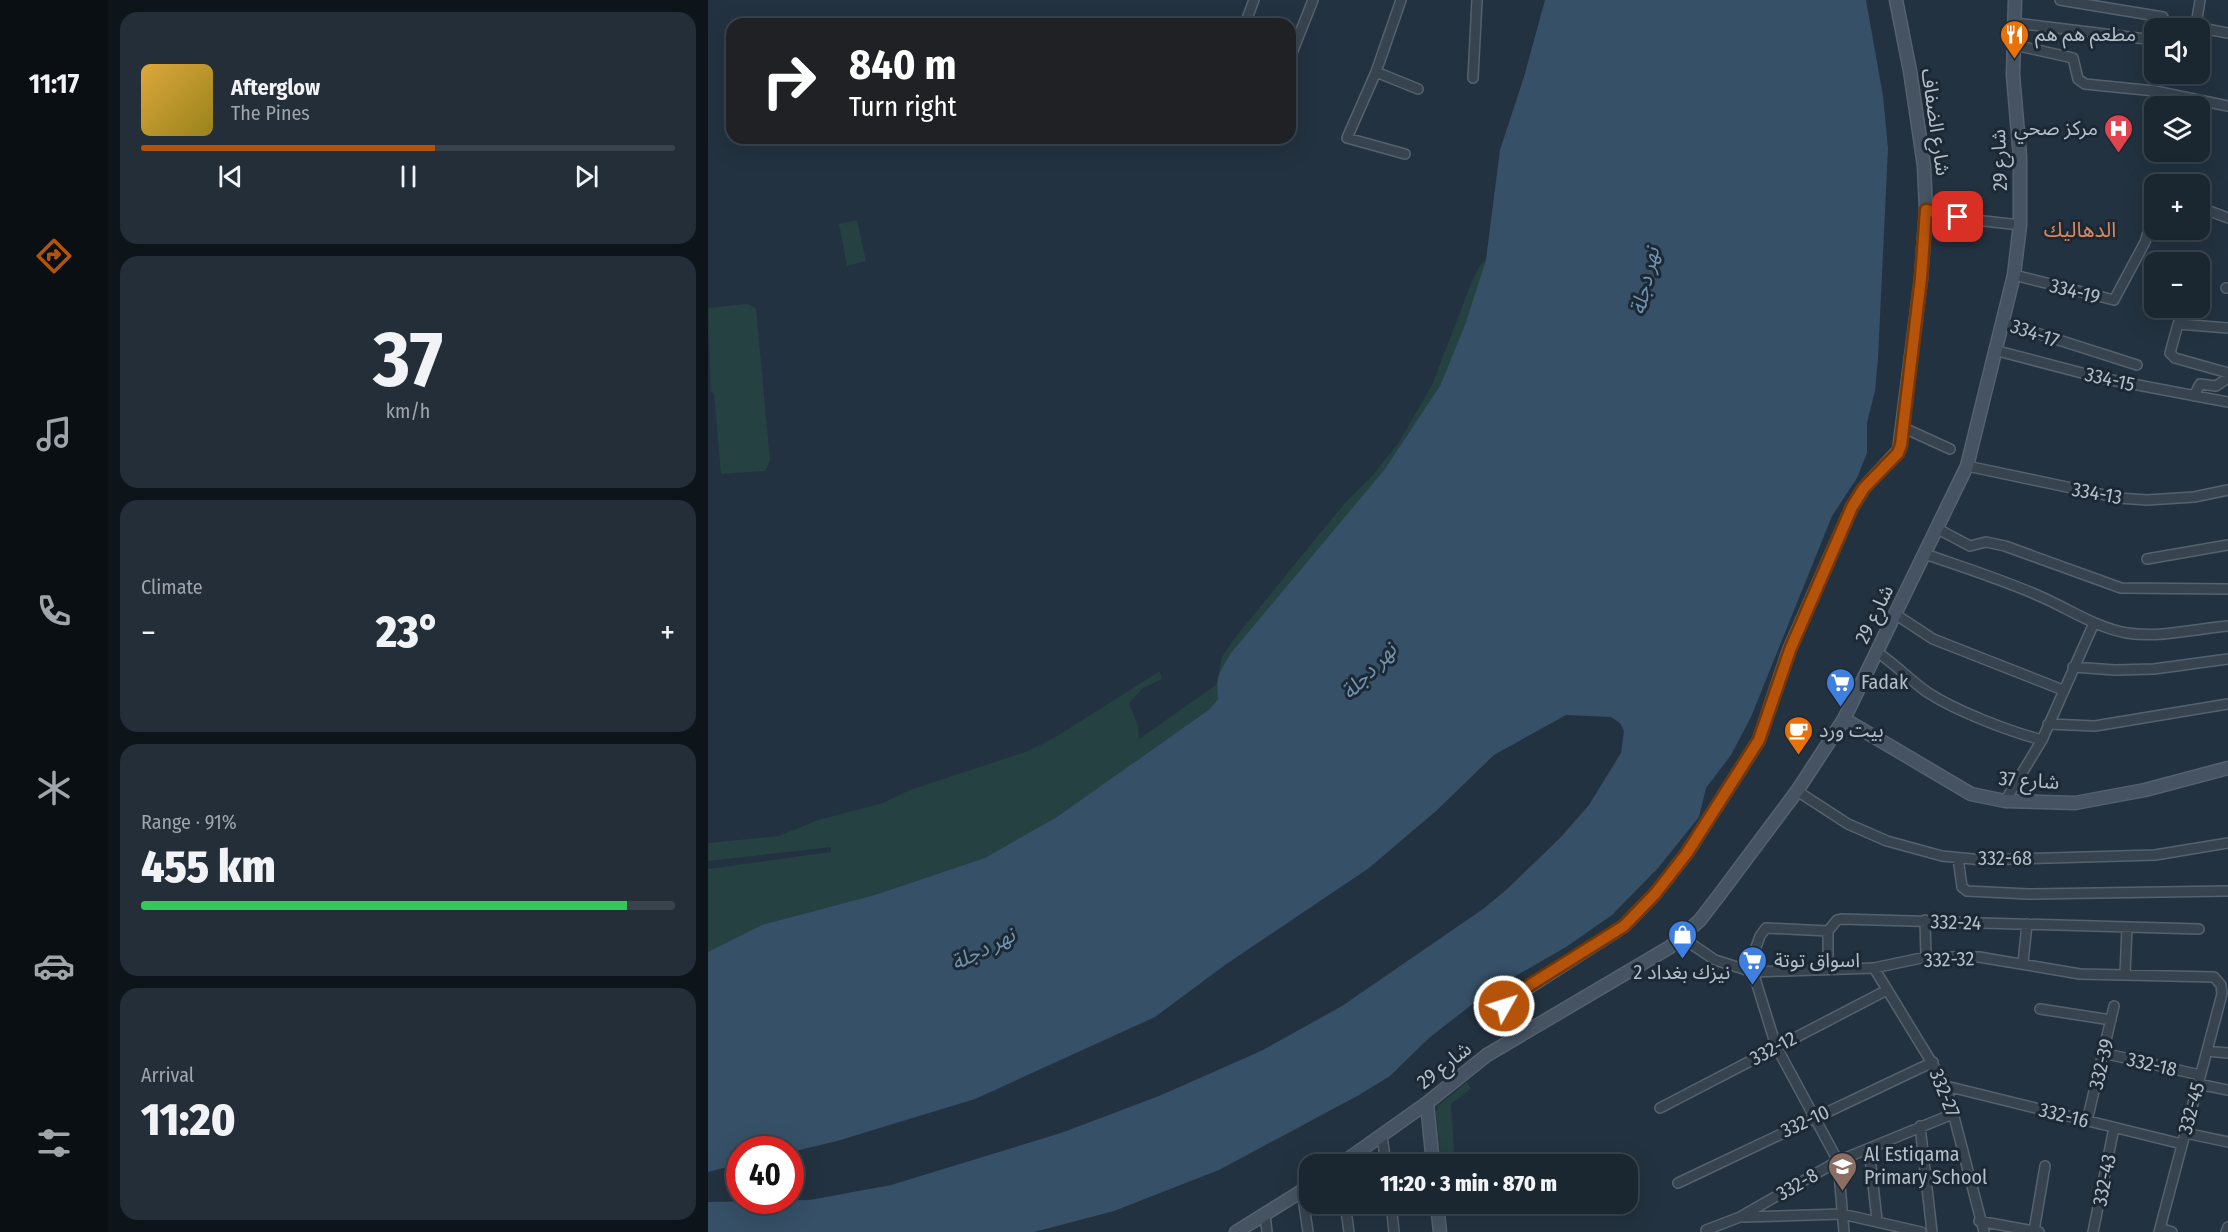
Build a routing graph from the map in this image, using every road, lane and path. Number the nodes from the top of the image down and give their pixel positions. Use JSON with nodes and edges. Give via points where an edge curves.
{"nodes":[{"id":1,"x":1254,"y":0,"type":"edge"},
{"id":2,"x":1313,"y":0,"type":"edge"},
{"id":3,"x":1401,"y":0,"type":"edge"},
{"id":4,"x":1477,"y":0,"type":"edge"},
{"id":5,"x":1896,"y":0,"type":"edge"},
{"id":6,"x":2015,"y":0,"type":"edge"},
{"id":7,"x":2060,"y":0,"type":"edge"},
{"id":8,"x":2200,"y":0,"type":"edge"},
{"id":9,"x":2163,"y":17,"type":"dead end"},
{"id":10,"x":1247,"y":18,"type":"edge"},
{"id":11,"x":2015,"y":23,"type":"junction"},
{"id":12,"x":2228,"y":33,"type":"edge"},
{"id":13,"x":2144,"y":39,"type":"edge"},
{"id":14,"x":1296,"y":43,"type":"edge"},
{"id":15,"x":2014,"y":45,"type":"junction"},
{"id":16,"x":1376,"y":72,"type":"junction"},
{"id":17,"x":1473,"y":78,"type":"dead end"},
{"id":18,"x":1418,"y":89,"type":"dead end"},
{"id":19,"x":2228,"y":106,"type":"edge"},
{"id":20,"x":1405,"y":154,"type":"dead end"},
{"id":21,"x":1926,"y":210,"type":"junction"},
{"id":22,"x":2210,"y":211,"type":"edge"},
{"id":23,"x":2228,"y":218,"type":"edge"},
{"id":24,"x":2019,"y":225,"type":"junction"},
{"id":25,"x":2146,"y":240,"type":"edge"},
{"id":26,"x":2014,"y":275,"type":"junction"},
{"id":27,"x":2002,"y":322,"type":"junction"},
{"id":28,"x":2228,"y":328,"type":"edge"},
{"id":29,"x":1994,"y":350,"type":"junction"},
{"id":30,"x":2137,"y":365,"type":"dead end"},
{"id":31,"x":2228,"y":373,"type":"edge"},
{"id":32,"x":2228,"y":378,"type":"edge"},
{"id":33,"x":2194,"y":396,"type":"junction"},
{"id":34,"x":2228,"y":402,"type":"edge"},
{"id":35,"x":1904,"y":428,"type":"junction"},
{"id":36,"x":1950,"y":448,"type":"dead end"},
{"id":37,"x":1967,"y":466,"type":"junction"},
{"id":38,"x":2228,"y":490,"type":"edge"},
{"id":39,"x":1936,"y":528,"type":"junction"},
{"id":40,"x":2228,"y":545,"type":"edge"},
{"id":41,"x":1924,"y":554,"type":"junction"},
{"id":42,"x":2147,"y":559,"type":"dead end"},
{"id":43,"x":2228,"y":589,"type":"edge"},
{"id":44,"x":1895,"y":614,"type":"junction"},
{"id":45,"x":2094,"y":623,"type":"junction"},
{"id":46,"x":2228,"y":626,"type":"edge"},
{"id":47,"x":1877,"y":652,"type":"junction"},
{"id":48,"x":2228,"y":659,"type":"edge"},
{"id":49,"x":2073,"y":667,"type":"junction"},
{"id":50,"x":2063,"y":690,"type":"junction"},
{"id":51,"x":2228,"y":704,"type":"edge"},
{"id":52,"x":1844,"y":719,"type":"junction"},
{"id":53,"x":2048,"y":724,"type":"junction"},
{"id":54,"x":2042,"y":740,"type":"junction"},
{"id":55,"x":2228,"y":768,"type":"edge"},
{"id":56,"x":1797,"y":790,"type":"junction"},
{"id":57,"x":2005,"y":801,"type":"junction"},
{"id":58,"x":2228,"y":843,"type":"edge"},
{"id":59,"x":1958,"y":858,"type":"junction"},
{"id":60,"x":2228,"y":891,"type":"edge"},
{"id":61,"x":1925,"y":920,"type":"junction"},
{"id":62,"x":2027,"y":924,"type":"junction"},
{"id":63,"x":2127,"y":928,"type":"junction"},
{"id":64,"x":2199,"y":929,"type":"dead end"},
{"id":65,"x":1828,"y":931,"type":"junction"},
{"id":66,"x":1681,"y":938,"type":"junction"},
{"id":67,"x":1926,"y":957,"type":"junction"},
{"id":68,"x":2023,"y":963,"type":"junction"},
{"id":69,"x":1874,"y":968,"type":"junction"},
{"id":70,"x":1828,"y":969,"type":"junction"},
{"id":71,"x":1750,"y":971,"type":"junction"},
{"id":72,"x":2125,"y":974,"type":"junction"},
{"id":73,"x":1887,"y":990,"type":"junction"},
{"id":74,"x":2224,"y":991,"type":"edge"},
{"id":75,"x":2114,"y":1006,"type":"dead end"},
{"id":76,"x":2040,"y":1009,"type":"dead end"},
{"id":77,"x":2111,"y":1020,"type":"junction"},
{"id":78,"x":1517,"y":1037,"type":"junction"},
{"id":79,"x":1776,"y":1046,"type":"junction"},
{"id":80,"x":2207,"y":1051,"type":"junction"},
{"id":81,"x":2103,"y":1053,"type":"junction"},
{"id":82,"x":2228,"y":1053,"type":"edge"},
{"id":83,"x":1933,"y":1062,"type":"junction"},
{"id":84,"x":2199,"y":1080,"type":"junction"},
{"id":85,"x":1946,"y":1086,"type":"junction"},
{"id":86,"x":2228,"y":1090,"type":"edge"},
{"id":87,"x":1427,"y":1103,"type":"junction"},
{"id":88,"x":1660,"y":1108,"type":"dead end"},
{"id":89,"x":1955,"y":1113,"type":"junction"},
{"id":90,"x":1813,"y":1117,"type":"junction"},
{"id":91,"x":2087,"y":1121,"type":"junction"},
{"id":92,"x":1920,"y":1126,"type":"junction"},
{"id":93,"x":2114,"y":1128,"type":"junction"},
{"id":94,"x":2185,"y":1133,"type":"junction"},
{"id":95,"x":1382,"y":1136,"type":"junction"},
{"id":96,"x":2228,"y":1142,"type":"edge"},
{"id":97,"x":2182,"y":1144,"type":"junction"},
{"id":98,"x":1869,"y":1149,"type":"junction"},
{"id":99,"x":1356,"y":1154,"type":"edge"},
{"id":100,"x":1385,"y":1154,"type":"edge"},
{"id":101,"x":1432,"y":1154,"type":"edge"},
{"id":102,"x":1838,"y":1161,"type":"junction"},
{"id":103,"x":2045,"y":1166,"type":"dead end"},
{"id":104,"x":1678,"y":1183,"type":"dead end"},
{"id":105,"x":1299,"y":1192,"type":"edge"},
{"id":106,"x":1265,"y":1214,"type":"junction"},
{"id":107,"x":1307,"y":1214,"type":"edge"},
{"id":108,"x":1347,"y":1214,"type":"edge"},
{"id":109,"x":1392,"y":1214,"type":"edge"},
{"id":110,"x":1438,"y":1214,"type":"edge"},
{"id":111,"x":1842,"y":1214,"type":"junction"},
{"id":112,"x":1740,"y":1217,"type":"junction"},
{"id":113,"x":1877,"y":1221,"type":"junction"},
{"id":114,"x":1979,"y":1221,"type":"junction"},
{"id":115,"x":2228,"y":1227,"type":"edge"},
{"id":116,"x":1706,"y":1230,"type":"dead end"},
{"id":117,"x":2159,"y":1230,"type":"edge"},
{"id":118,"x":1236,"y":1232,"type":"edge"},
{"id":119,"x":1267,"y":1232,"type":"edge"},
{"id":120,"x":1308,"y":1232,"type":"edge"},
{"id":121,"x":1349,"y":1232,"type":"edge"},
{"id":122,"x":1394,"y":1232,"type":"edge"},
{"id":123,"x":1440,"y":1232,"type":"edge"},
{"id":124,"x":1844,"y":1232,"type":"edge"},
{"id":125,"x":1921,"y":1232,"type":"edge"},
{"id":126,"x":1932,"y":1232,"type":"edge"},
{"id":127,"x":1984,"y":1232,"type":"edge"},
{"id":128,"x":2037,"y":1232,"type":"edge"},
{"id":129,"x":2094,"y":1232,"type":"edge"},
{"id":130,"x":2172,"y":1232,"type":"edge"},
{"id":131,"x":2226,"y":1232,"type":"edge"}],
"edges":[{"from":1,"to":10,"type":"street"},
{"from":2,"to":14,"type":"street"},
{"from":3,"to":16,"type":"street"},
{"from":4,"to":17,"type":"street"},
{"from":5,"to":21,"type":"street","name":"شارع الضفاف","via":[[1921,144]]},
{"from":6,"to":11,"type":"street","name":"شارع 29"},
{"from":7,"to":9,"type":"street"},
{"from":8,"to":12,"type":"street","via":[[2197,19],[2201,28]]},
{"from":11,"to":13,"type":"street"},
{"from":11,"to":15,"type":"street","name":"شارع 29"},
{"from":15,"to":19,"type":"street","via":[[2073,58],[2078,79],[2085,84],[2155,91]]},
{"from":15,"to":24,"type":"street","name":"شارع 29"},
{"from":16,"to":18,"type":"street"},
{"from":16,"to":20,"type":"street","via":[[1347,138]]},
{"from":21,"to":24,"type":"street"},
{"from":21,"to":35,"type":"street","name":"شارع الضفاف"},
{"from":22,"to":23,"type":"street"},
{"from":24,"to":26,"type":"street","name":"شارع 29"},
{"from":25,"to":26,"type":"street","name":"334-19","via":[[2114,300]]},
{"from":26,"to":27,"type":"street","name":"شارع 29"},
{"from":27,"to":29,"type":"street","name":"شارع 29"},
{"from":27,"to":30,"type":"street","name":"334-17"},
{"from":28,"to":31,"type":"street","via":[[2178,324],[2170,353],[2175,358]]},
{"from":29,"to":33,"type":"street","name":"334-15","via":[[2101,378]]},
{"from":29,"to":37,"type":"street","name":"شارع 29"},
{"from":32,"to":33,"type":"street","via":[[2216,386],[2200,384]]},
{"from":33,"to":34,"type":"street","name":"334-15"},
{"from":35,"to":36,"type":"street"},
{"from":35,"to":78,"type":"street","name":"شارع الضفاف","via":[[1898,453],[1864,488],[1852,507],[1790,650],[1759,740],[1687,853],[1655,894],[1624,926],[1507,1001],[1503,1012]]},
{"from":37,"to":38,"type":"street","name":"334-13","via":[[2119,498],[2194,497]]},
{"from":37,"to":39,"type":"street","name":"شارع 29"},
{"from":39,"to":41,"type":"street","name":"شارع 29"},
{"from":39,"to":43,"type":"street","via":[[1970,546],[1986,542],[2005,546],[2121,588]]},
{"from":40,"to":42,"type":"street"},
{"from":41,"to":44,"type":"street","name":"شارع 29"},
{"from":41,"to":45,"type":"street","via":[[2045,598]]},
{"from":44,"to":47,"type":"street","name":"شارع 29"},
{"from":44,"to":50,"type":"street","via":[[1933,639]]},
{"from":45,"to":46,"type":"street","via":[[2127,633],[2153,634]]},
{"from":45,"to":49,"type":"street"},
{"from":47,"to":52,"type":"street","name":"شارع 29"},
{"from":47,"to":54,"type":"street","via":[[1928,692],[2003,728]]},
{"from":48,"to":49,"type":"street","via":[[2154,669]]},
{"from":49,"to":50,"type":"street"},
{"from":50,"to":53,"type":"street"},
{"from":51,"to":53,"type":"street","via":[[2096,726]]},
{"from":52,"to":56,"type":"street","name":"شارع 29"},
{"from":52,"to":57,"type":"street","name":"شارع 37","via":[[1971,794]]},
{"from":53,"to":54,"type":"street"},
{"from":54,"to":57,"type":"street"},
{"from":55,"to":57,"type":"street","name":"شارع 37","via":[[2075,803]]},
{"from":56,"to":59,"type":"street","name":"332-68","via":[[1848,824],[1887,841]]},
{"from":56,"to":66,"type":"street","name":"شارع 29","via":[[1712,905]]},
{"from":58,"to":59,"type":"street","name":"332-68","via":[[2155,855]]},
{"from":59,"to":60,"type":"street","via":[[1962,887],[1967,891]]},
{"from":61,"to":62,"type":"street","name":"332-24"},
{"from":61,"to":65,"type":"street","name":"332-24","via":[[1841,919]]},
{"from":61,"to":67,"type":"street"},
{"from":62,"to":63,"type":"street","name":"332-24"},
{"from":62,"to":68,"type":"street"},
{"from":63,"to":64,"type":"street","name":"332-24"},
{"from":63,"to":72,"type":"street"},
{"from":65,"to":70,"type":"street"},
{"from":65,"to":71,"type":"street","name":"332-24","via":[[1766,928]]},
{"from":66,"to":71,"type":"street","name":"332-32","via":[[1715,960]]},
{"from":66,"to":78,"type":"street","name":"شارع 29","via":[[1658,956]]},
{"from":67,"to":68,"type":"street","name":"332-32","via":[[1978,957]]},
{"from":67,"to":69,"type":"street","name":"332-32"},
{"from":68,"to":72,"type":"street","name":"332-32","via":[[2080,974]]},
{"from":69,"to":70,"type":"street","name":"332-32"},
{"from":69,"to":73,"type":"street","name":"332-27"},
{"from":70,"to":71,"type":"street","name":"332-32"},
{"from":71,"to":79,"type":"street"},
{"from":72,"to":74,"type":"street","name":"332-32","via":[[2214,977]]},
{"from":73,"to":79,"type":"street","name":"332-12"},
{"from":73,"to":83,"type":"street","name":"332-27"},
{"from":74,"to":80,"type":"street","name":"332-45"},
{"from":75,"to":77,"type":"street","name":"332-39"},
{"from":76,"to":77,"type":"street"},
{"from":77,"to":81,"type":"street","name":"332-39"},
{"from":78,"to":87,"type":"street","name":"شارع 29","via":[[1487,1055]]},
{"from":79,"to":88,"type":"street","name":"332-12"},
{"from":79,"to":90,"type":"street"},
{"from":80,"to":82,"type":"street"},
{"from":80,"to":84,"type":"street","name":"332-45"},
{"from":81,"to":84,"type":"street","name":"332-18"},
{"from":81,"to":91,"type":"street","name":"332-39"},
{"from":83,"to":85,"type":"street","name":"332-27"},
{"from":83,"to":90,"type":"street","name":"332-10"},
{"from":84,"to":86,"type":"street","name":"332-18"},
{"from":84,"to":94,"type":"street","name":"332-45"},
{"from":85,"to":89,"type":"street","name":"332-27"},
{"from":85,"to":91,"type":"street","name":"332-16"},
{"from":87,"to":95,"type":"street","name":"شارع 29"},
{"from":87,"to":101,"type":"street"},
{"from":89,"to":92,"type":"street","name":"332-8"},
{"from":89,"to":114,"type":"street","name":"332-27"},
{"from":90,"to":102,"type":"street"},
{"from":90,"to":104,"type":"street","name":"332-10"},
{"from":91,"to":93,"type":"street","name":"332-16"},
{"from":92,"to":98,"type":"street","name":"332-8"},
{"from":92,"to":126,"type":"street"},
{"from":93,"to":97,"type":"street","name":"332-16"},
{"from":93,"to":129,"type":"street","name":"332-43"},
{"from":94,"to":96,"type":"street"},
{"from":94,"to":97,"type":"street","name":"332-45"},
{"from":95,"to":99,"type":"street","name":"شارع 29"},
{"from":95,"to":100,"type":"street"},
{"from":97,"to":117,"type":"street","name":"332-45"},
{"from":98,"to":102,"type":"street","name":"332-8"},
{"from":98,"to":113,"type":"street"},
{"from":102,"to":111,"type":"street"},
{"from":102,"to":112,"type":"street","name":"332-8"},
{"from":103,"to":128,"type":"street"},
{"from":105,"to":106,"type":"street"},
{"from":106,"to":118,"type":"street"},
{"from":106,"to":119,"type":"street"},
{"from":107,"to":120,"type":"street"},
{"from":108,"to":121,"type":"street"},
{"from":109,"to":122,"type":"street"},
{"from":110,"to":123,"type":"street"},
{"from":111,"to":112,"type":"street"},
{"from":111,"to":113,"type":"street"},
{"from":111,"to":124,"type":"street"},
{"from":112,"to":116,"type":"street","name":"332-8"},
{"from":113,"to":125,"type":"street"},
{"from":114,"to":127,"type":"street","name":"332-27"},
{"from":114,"to":128,"type":"street"},
{"from":115,"to":131,"type":"street"},
{"from":117,"to":130,"type":"street"}]}
